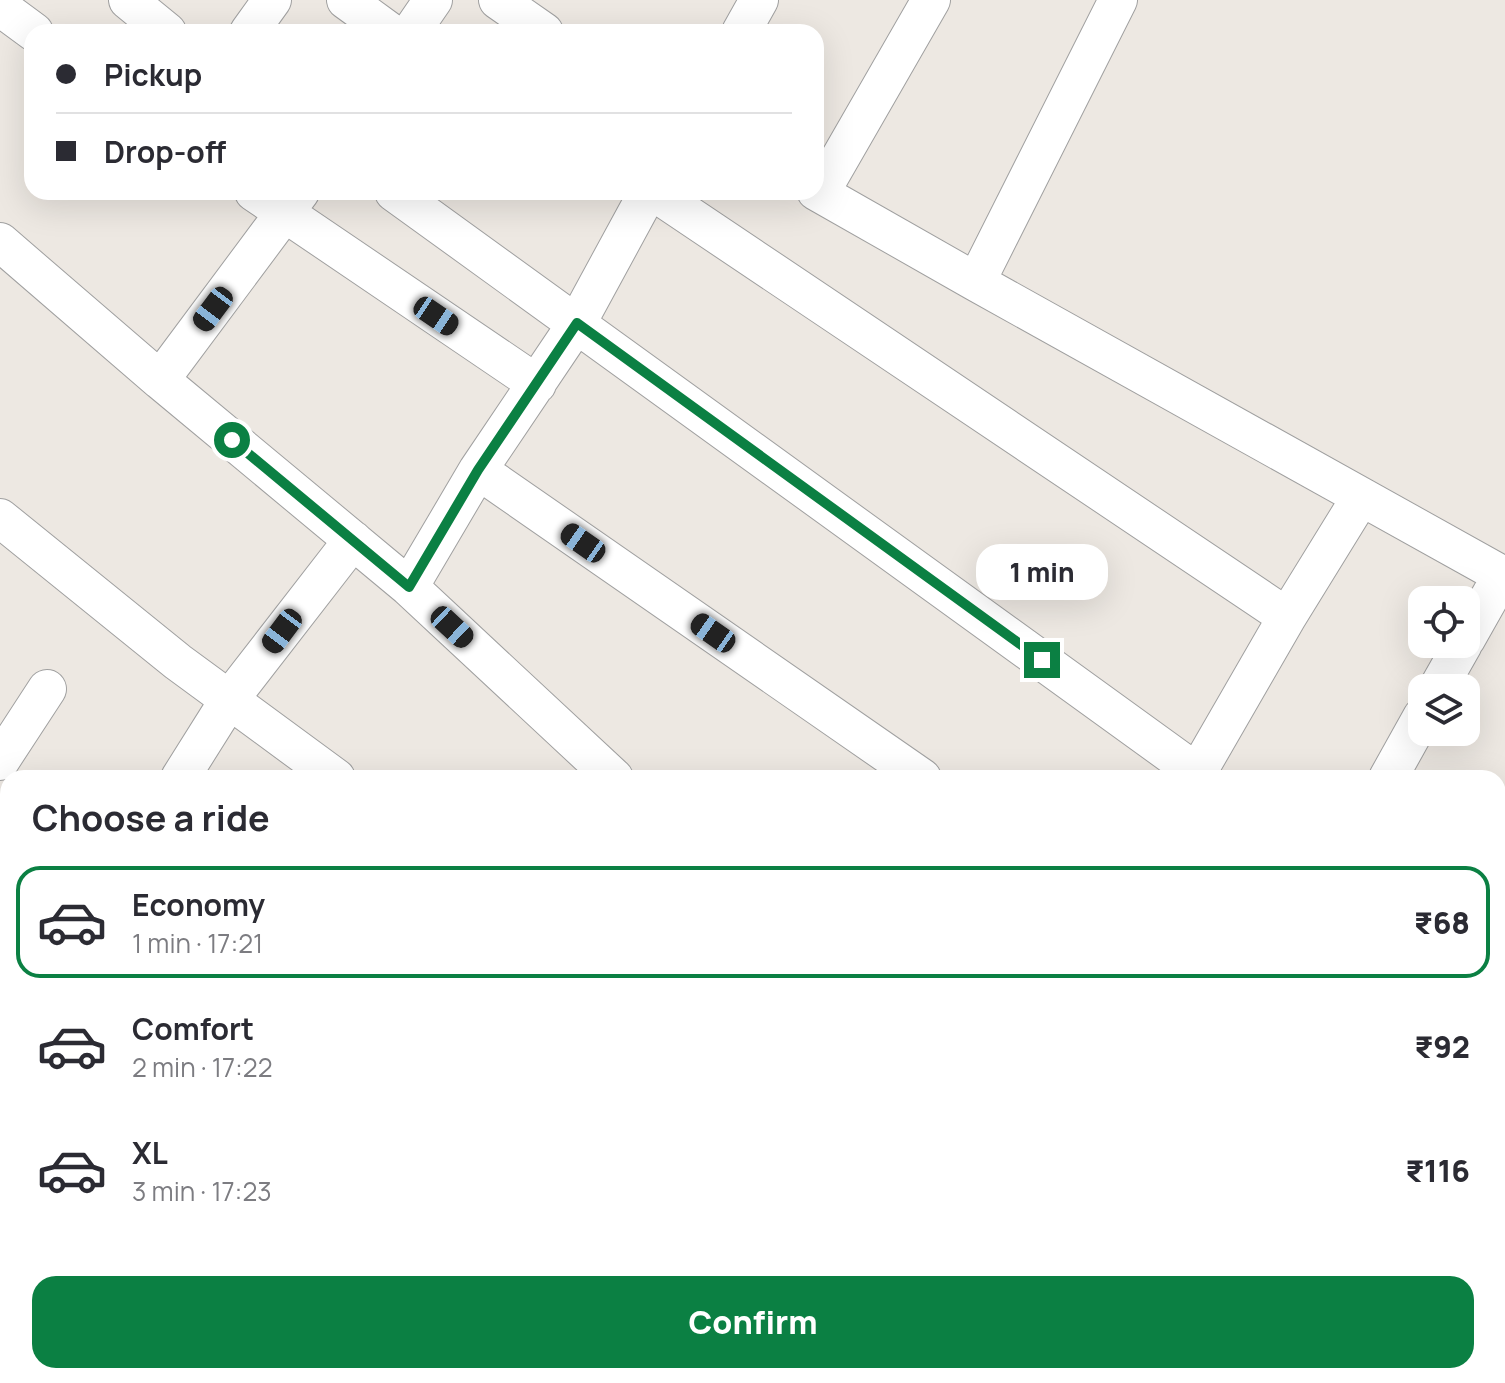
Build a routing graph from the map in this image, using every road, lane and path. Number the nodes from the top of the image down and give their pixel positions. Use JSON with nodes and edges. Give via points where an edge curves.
{"nodes":[{"id":1,"x":128,"y":0,"type":"edge"},
{"id":2,"x":272,"y":0,"type":"edge"},
{"id":3,"x":346,"y":0,"type":"edge"},
{"id":4,"x":433,"y":0,"type":"edge"},
{"id":5,"x":498,"y":0,"type":"edge"},
{"id":6,"x":759,"y":0,"type":"edge"},
{"id":7,"x":931,"y":0,"type":"edge"},
{"id":8,"x":1118,"y":0,"type":"edge"},
{"id":9,"x":0,"y":7,"type":"edge"},
{"id":10,"x":157,"y":24,"type":"edge"},
{"id":11,"x":255,"y":24,"type":"edge"},
{"id":12,"x":379,"y":24,"type":"edge"},
{"id":13,"x":416,"y":24,"type":"edge"},
{"id":14,"x":532,"y":24,"type":"edge"},
{"id":15,"x":746,"y":24,"type":"edge"},
{"id":16,"x":24,"y":25,"type":"edge"},
{"id":17,"x":824,"y":182,"type":"edge"},
{"id":18,"x":824,"y":195,"type":"edge"},
{"id":19,"x":278,"y":200,"type":"edge"},
{"id":20,"x":280,"y":200,"type":"edge"},
{"id":21,"x":405,"y":200,"type":"edge"},
{"id":22,"x":638,"y":200,"type":"edge"},
{"id":23,"x":646,"y":200,"type":"edge"},
{"id":24,"x":0,"y":242,"type":"edge"},
{"id":25,"x":976,"y":282,"type":"junction"},
{"id":26,"x":577,"y":323,"type":"junction"},
{"id":27,"x":160,"y":380,"type":"junction"},
{"id":28,"x":537,"y":384,"type":"junction"},
{"id":29,"x":478,"y":470,"type":"junction"},
{"id":30,"x":1361,"y":497,"type":"junction"},
{"id":31,"x":0,"y":518,"type":"edge"},
{"id":32,"x":353,"y":540,"type":"junction"},
{"id":33,"x":1504,"y":572,"type":"edge"},
{"id":34,"x":409,"y":587,"type":"junction"},
{"id":35,"x":1480,"y":615,"type":"edge"},
{"id":36,"x":1287,"y":617,"type":"junction"},
{"id":37,"x":47,"y":689,"type":"dead end"},
{"id":38,"x":229,"y":700,"type":"junction"},
{"id":39,"x":1408,"y":742,"type":"edge"},
{"id":40,"x":0,"y":761,"type":"edge"},
{"id":41,"x":576,"y":764,"type":"edge"},
{"id":42,"x":185,"y":770,"type":"edge"},
{"id":43,"x":325,"y":770,"type":"edge"},
{"id":44,"x":910,"y":770,"type":"edge"},
{"id":45,"x":1188,"y":770,"type":"edge"},
{"id":46,"x":1198,"y":770,"type":"edge"},
{"id":47,"x":1392,"y":770,"type":"edge"}],
"edges":[{"from":1,"to":10,"type":"street"},
{"from":2,"to":11,"type":"street"},
{"from":3,"to":12,"type":"street"},
{"from":4,"to":13,"type":"street"},
{"from":5,"to":14,"type":"street"},
{"from":6,"to":15,"type":"street"},
{"from":7,"to":17,"type":"street"},
{"from":8,"to":25,"type":"street"},
{"from":9,"to":16,"type":"street"},
{"from":18,"to":25,"type":"street"},
{"from":19,"to":27,"type":"street"},
{"from":20,"to":28,"type":"street"},
{"from":21,"to":26,"type":"street"},
{"from":22,"to":26,"type":"street"},
{"from":23,"to":36,"type":"street"},
{"from":24,"to":27,"type":"street"},
{"from":25,"to":30,"type":"street"},
{"from":26,"to":28,"type":"street"},
{"from":26,"to":45,"type":"street"},
{"from":27,"to":32,"type":"street"},
{"from":28,"to":29,"type":"street"},
{"from":29,"to":34,"type":"street"},
{"from":29,"to":44,"type":"street"},
{"from":30,"to":33,"type":"street"},
{"from":30,"to":36,"type":"street"},
{"from":31,"to":38,"type":"street"},
{"from":32,"to":34,"type":"street"},
{"from":32,"to":38,"type":"street"},
{"from":33,"to":35,"type":"street"},
{"from":34,"to":41,"type":"street"},
{"from":36,"to":46,"type":"street"},
{"from":37,"to":40,"type":"street"},
{"from":38,"to":42,"type":"street"},
{"from":38,"to":43,"type":"street"},
{"from":39,"to":47,"type":"street"}]}
